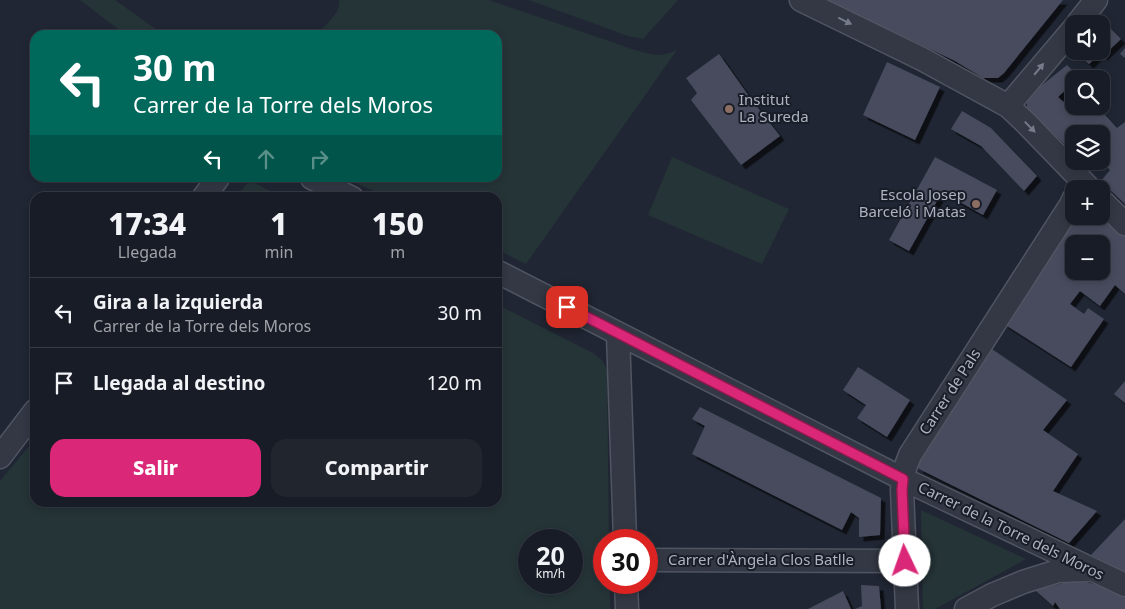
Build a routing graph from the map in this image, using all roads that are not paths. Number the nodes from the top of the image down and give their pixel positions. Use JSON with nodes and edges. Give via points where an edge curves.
{"nodes":[{"id":1,"x":801,"y":0,"type":"edge"},
{"id":2,"x":1096,"y":0,"type":"edge"},
{"id":3,"x":1085,"y":15,"type":"edge"},
{"id":4,"x":1065,"y":39,"type":"edge"},
{"id":5,"x":1008,"y":106,"type":"junction"},
{"id":6,"x":1060,"y":157,"type":"junction"},
{"id":7,"x":1076,"y":180,"type":"edge"},
{"id":8,"x":1082,"y":180,"type":"edge"},
{"id":9,"x":320,"y":182,"type":"edge"},
{"id":10,"x":340,"y":192,"type":"edge"},
{"id":11,"x":1110,"y":209,"type":"edge"},
{"id":12,"x":1065,"y":214,"type":"edge"},
{"id":13,"x":1125,"y":224,"type":"edge"},
{"id":14,"x":502,"y":274,"type":"edge"},
{"id":15,"x":618,"y":334,"type":"junction"},
{"id":16,"x":30,"y":418,"type":"edge"},
{"id":17,"x":0,"y":457,"type":"edge"},
{"id":18,"x":903,"y":479,"type":"junction"},
{"id":19,"x":625,"y":529,"type":"edge"},
{"id":20,"x":658,"y":560,"type":"edge"},
{"id":21,"x":905,"y":561,"type":"junction"},
{"id":22,"x":1091,"y":570,"type":"junction"},
{"id":23,"x":1125,"y":585,"type":"edge"},
{"id":24,"x":626,"y":594,"type":"edge"},
{"id":25,"x":998,"y":602,"type":"edge"},
{"id":26,"x":627,"y":609,"type":"edge"},
{"id":27,"x":907,"y":609,"type":"edge"},
{"id":28,"x":966,"y":609,"type":"edge"}],
"edges":[{"from":1,"to":5,"type":"street","one_way":true,"via":[[922,59]]},
{"from":2,"to":3,"type":"street"},
{"from":5,"to":4,"type":"street","one_way":true},
{"from":5,"to":6,"type":"street","one_way":true},
{"from":6,"to":7,"type":"street"},
{"from":6,"to":8,"type":"street"},
{"from":9,"to":10,"type":"street"},
{"from":11,"to":13,"type":"street"},
{"from":12,"to":18,"type":"street","name":"Carrer de Pals","via":[[910,455]]},
{"from":14,"to":15,"type":"street","name":"Carrer de la Torre dels Moros"},
{"from":15,"to":18,"type":"street","name":"Carrer de la Torre dels Moros"},
{"from":15,"to":19,"type":"street"},
{"from":16,"to":17,"type":"street"},
{"from":18,"to":21,"type":"street","name":"Carrer de Pals"},
{"from":18,"to":22,"type":"street","name":"Carrer de la Torre dels Moros"},
{"from":20,"to":21,"type":"street","name":"Carrer d'Àngela Clos Batlle"},
{"from":21,"to":27,"type":"street","name":"Carrer de Pals"},
{"from":22,"to":23,"type":"street","name":"Carrer de la Torre dels Moros"},
{"from":22,"to":25,"type":"street","via":[[1058,571],[1023,582]]},
{"from":24,"to":26,"type":"street"},
{"from":25,"to":28,"type":"street"}]}
